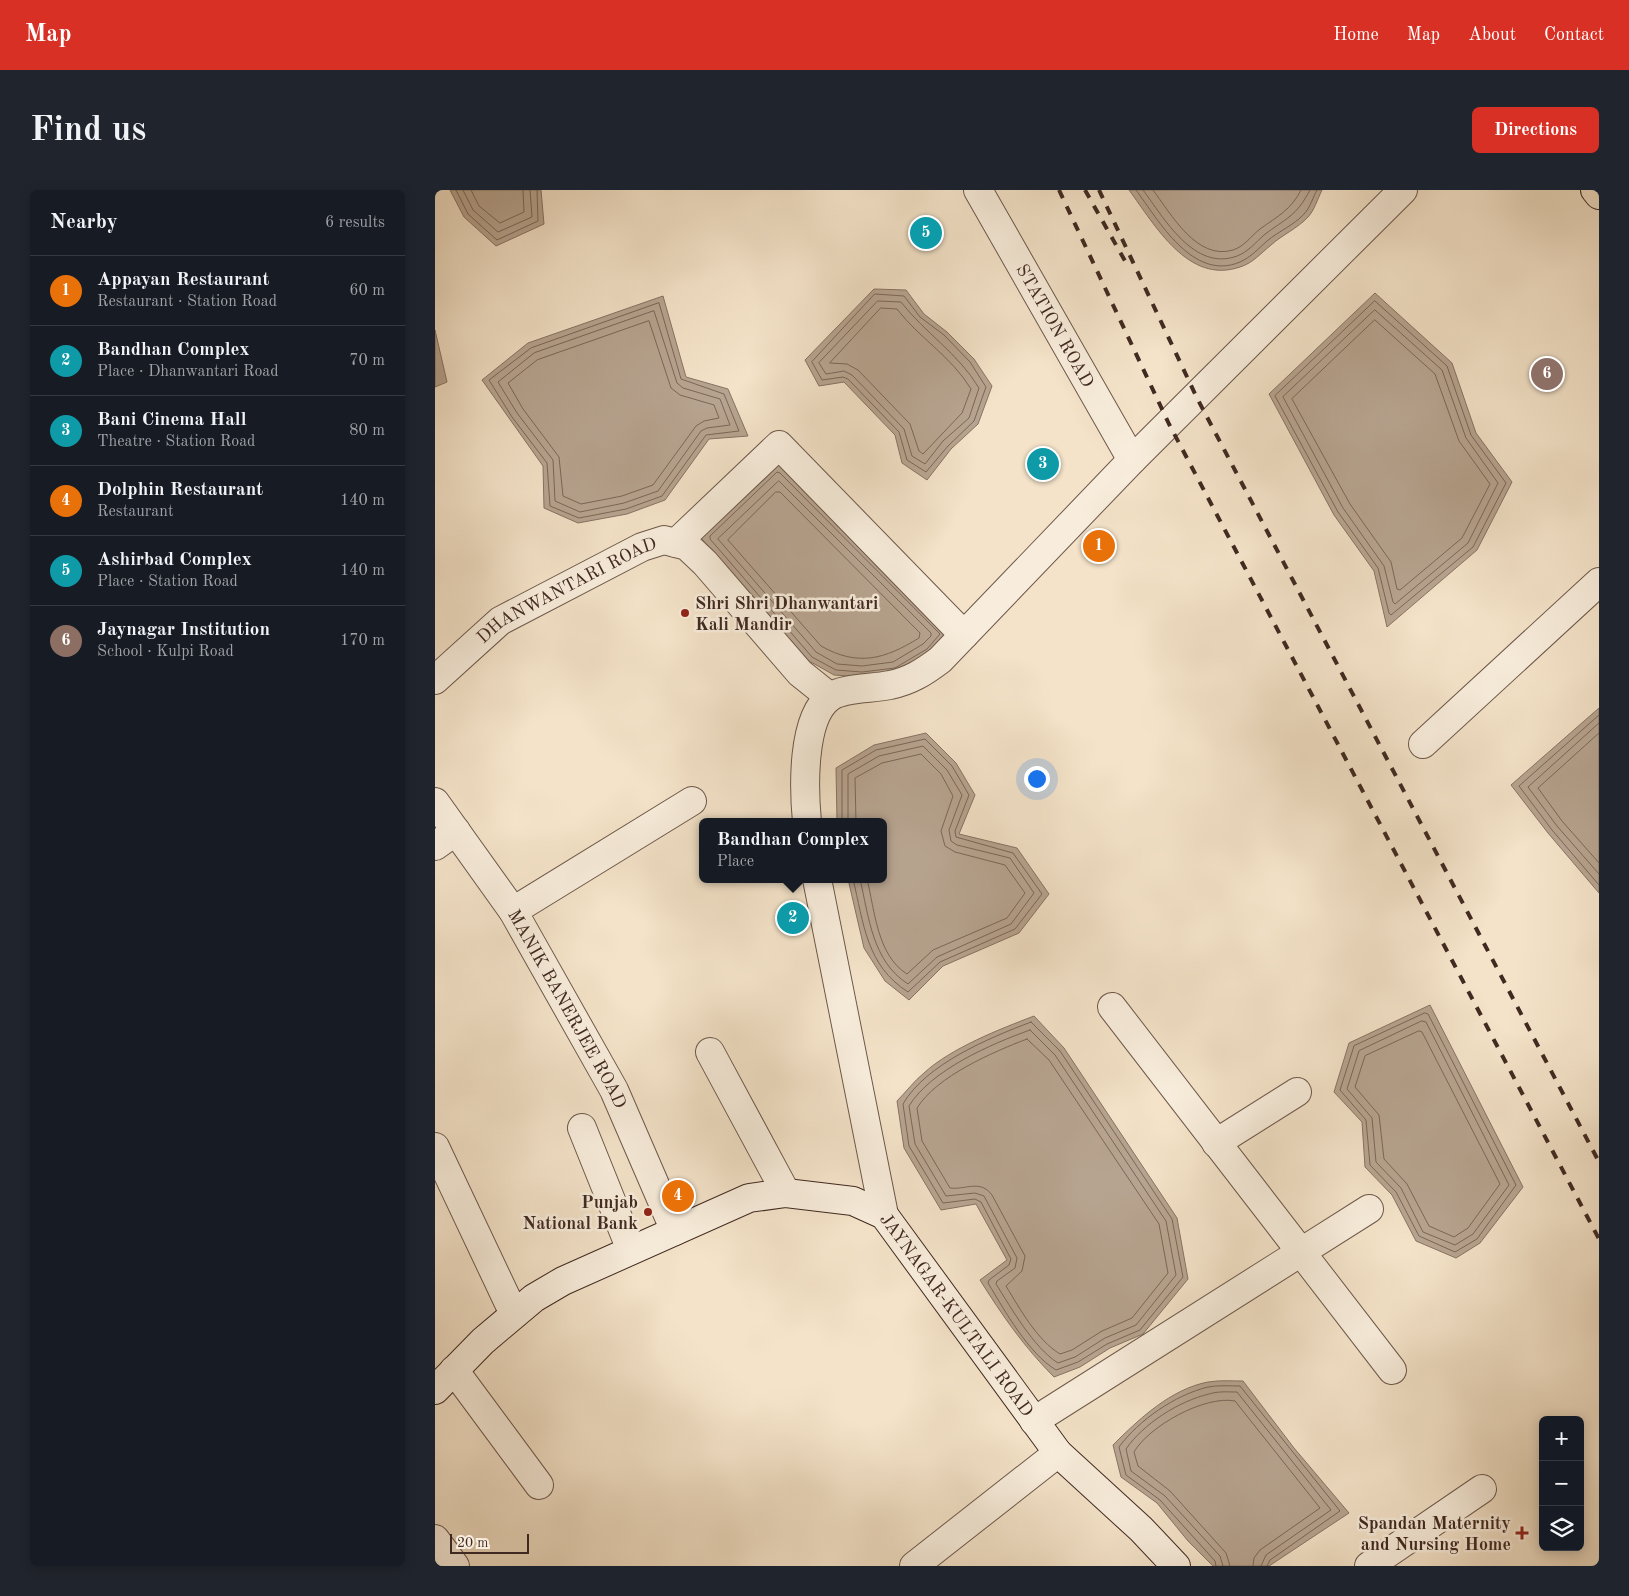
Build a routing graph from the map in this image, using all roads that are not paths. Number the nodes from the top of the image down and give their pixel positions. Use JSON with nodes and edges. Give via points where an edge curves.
{"nodes":[{"id":1,"x":978,"y":190,"type":"edge"},
{"id":2,"x":1403,"y":190,"type":"edge"},
{"id":3,"x":1595,"y":190,"type":"edge"},
{"id":4,"x":1599,"y":195,"type":"edge"},
{"id":5,"x":1132,"y":460,"type":"junction"},
{"id":6,"x":676,"y":543,"type":"junction"},
{"id":7,"x":1599,"y":582,"type":"edge"},
{"id":8,"x":964,"y":635,"type":"junction"},
{"id":9,"x":435,"y":680,"type":"edge"},
{"id":10,"x":830,"y":697,"type":"junction"},
{"id":11,"x":1423,"y":744,"type":"dead end"},
{"id":12,"x":692,"y":801,"type":"dead end"},
{"id":13,"x":435,"y":802,"type":"edge"},
{"id":14,"x":807,"y":818,"type":"edge"},
{"id":15,"x":445,"y":839,"type":"edge"},
{"id":16,"x":818,"y":883,"type":"edge"},
{"id":17,"x":513,"y":911,"type":"junction"},
{"id":18,"x":1112,"y":1008,"type":"dead end"},
{"id":19,"x":710,"y":1052,"type":"dead end"},
{"id":20,"x":1297,"y":1092,"type":"dead end"},
{"id":21,"x":582,"y":1128,"type":"dead end"},
{"id":22,"x":1217,"y":1143,"type":"junction"},
{"id":23,"x":435,"y":1147,"type":"edge"},
{"id":24,"x":786,"y":1193,"type":"junction"},
{"id":25,"x":1369,"y":1210,"type":"dead end"},
{"id":26,"x":884,"y":1215,"type":"junction"},
{"id":27,"x":675,"y":1230,"type":"junction"},
{"id":28,"x":631,"y":1250,"type":"junction"},
{"id":29,"x":1301,"y":1252,"type":"junction"},
{"id":30,"x":514,"y":1314,"type":"junction"},
{"id":31,"x":454,"y":1370,"type":"junction"},
{"id":32,"x":1392,"y":1370,"type":"dead end"},
{"id":33,"x":435,"y":1390,"type":"edge"},
{"id":34,"x":1034,"y":1421,"type":"junction"},
{"id":35,"x":1058,"y":1454,"type":"junction"},
{"id":36,"x":539,"y":1485,"type":"dead end"},
{"id":37,"x":1482,"y":1489,"type":"dead end"},
{"id":38,"x":435,"y":1539,"type":"edge"},
{"id":39,"x":455,"y":1566,"type":"edge"},
{"id":40,"x":914,"y":1566,"type":"edge"},
{"id":41,"x":1176,"y":1566,"type":"edge"},
{"id":42,"x":1369,"y":1566,"type":"edge"}],
"edges":[{"from":1,"to":5,"type":"street","name":"STATION ROAD"},
{"from":2,"to":5,"type":"street"},
{"from":3,"to":4,"type":"main road"},
{"from":5,"to":8,"type":"street"},
{"from":6,"to":8,"type":"street","via":[[779,445]]},
{"from":6,"to":9,"type":"street","name":"DHANWANTARI ROAD","via":[[664,540],[641,547],[500,621]]},
{"from":6,"to":10,"type":"street","name":"DHANWANTARI ROAD","via":[[687,546],[705,563],[800,673]]},
{"from":7,"to":11,"type":"street"},
{"from":8,"to":10,"type":"street","via":[[940,660],[917,677]]},
{"from":10,"to":14,"type":"street","via":[[818,713],[809,738],[803,785]]},
{"from":12,"to":17,"type":"street"},
{"from":13,"to":15,"type":"street","name":"MANIK BANERJEE ROAD"},
{"from":15,"to":17,"type":"street","name":"MANIK BANERJEE ROAD"},
{"from":16,"to":26,"type":"street"},
{"from":17,"to":27,"type":"street","name":"MANIK BANERJEE ROAD","via":[[614,1090]]},
{"from":18,"to":22,"type":"street"},
{"from":19,"to":24,"type":"street"},
{"from":20,"to":22,"type":"street"},
{"from":21,"to":28,"type":"street"},
{"from":22,"to":29,"type":"street"},
{"from":23,"to":30,"type":"street"},
{"from":24,"to":26,"type":"street","name":"JAYNAGAR-KULTALI ROAD","via":[[853,1201]]},
{"from":24,"to":27,"type":"street","name":"JAYNAGAR-KULTALI ROAD","via":[[749,1198]]},
{"from":25,"to":29,"type":"street"},
{"from":26,"to":34,"type":"street","name":"JAYNAGAR-KULTALI ROAD"},
{"from":27,"to":28,"type":"street","name":"JAYNAGAR-KULTALI ROAD"},
{"from":28,"to":30,"type":"street","name":"JAYNAGAR-KULTALI ROAD","via":[[563,1281],[533,1298]]},
{"from":29,"to":32,"type":"street"},
{"from":29,"to":34,"type":"street"},
{"from":30,"to":31,"type":"street","name":"JAYNAGAR-KULTALI ROAD"},
{"from":31,"to":33,"type":"street","name":"JAYNAGAR-KULTALI ROAD"},
{"from":31,"to":36,"type":"street"},
{"from":34,"to":35,"type":"street","name":"JAYNAGAR-KULTALI ROAD"},
{"from":35,"to":40,"type":"street"},
{"from":35,"to":41,"type":"street","name":"JAYNAGAR-KULTALI ROAD","via":[[1141,1529]]},
{"from":37,"to":42,"type":"street"},
{"from":38,"to":39,"type":"street"}]}
